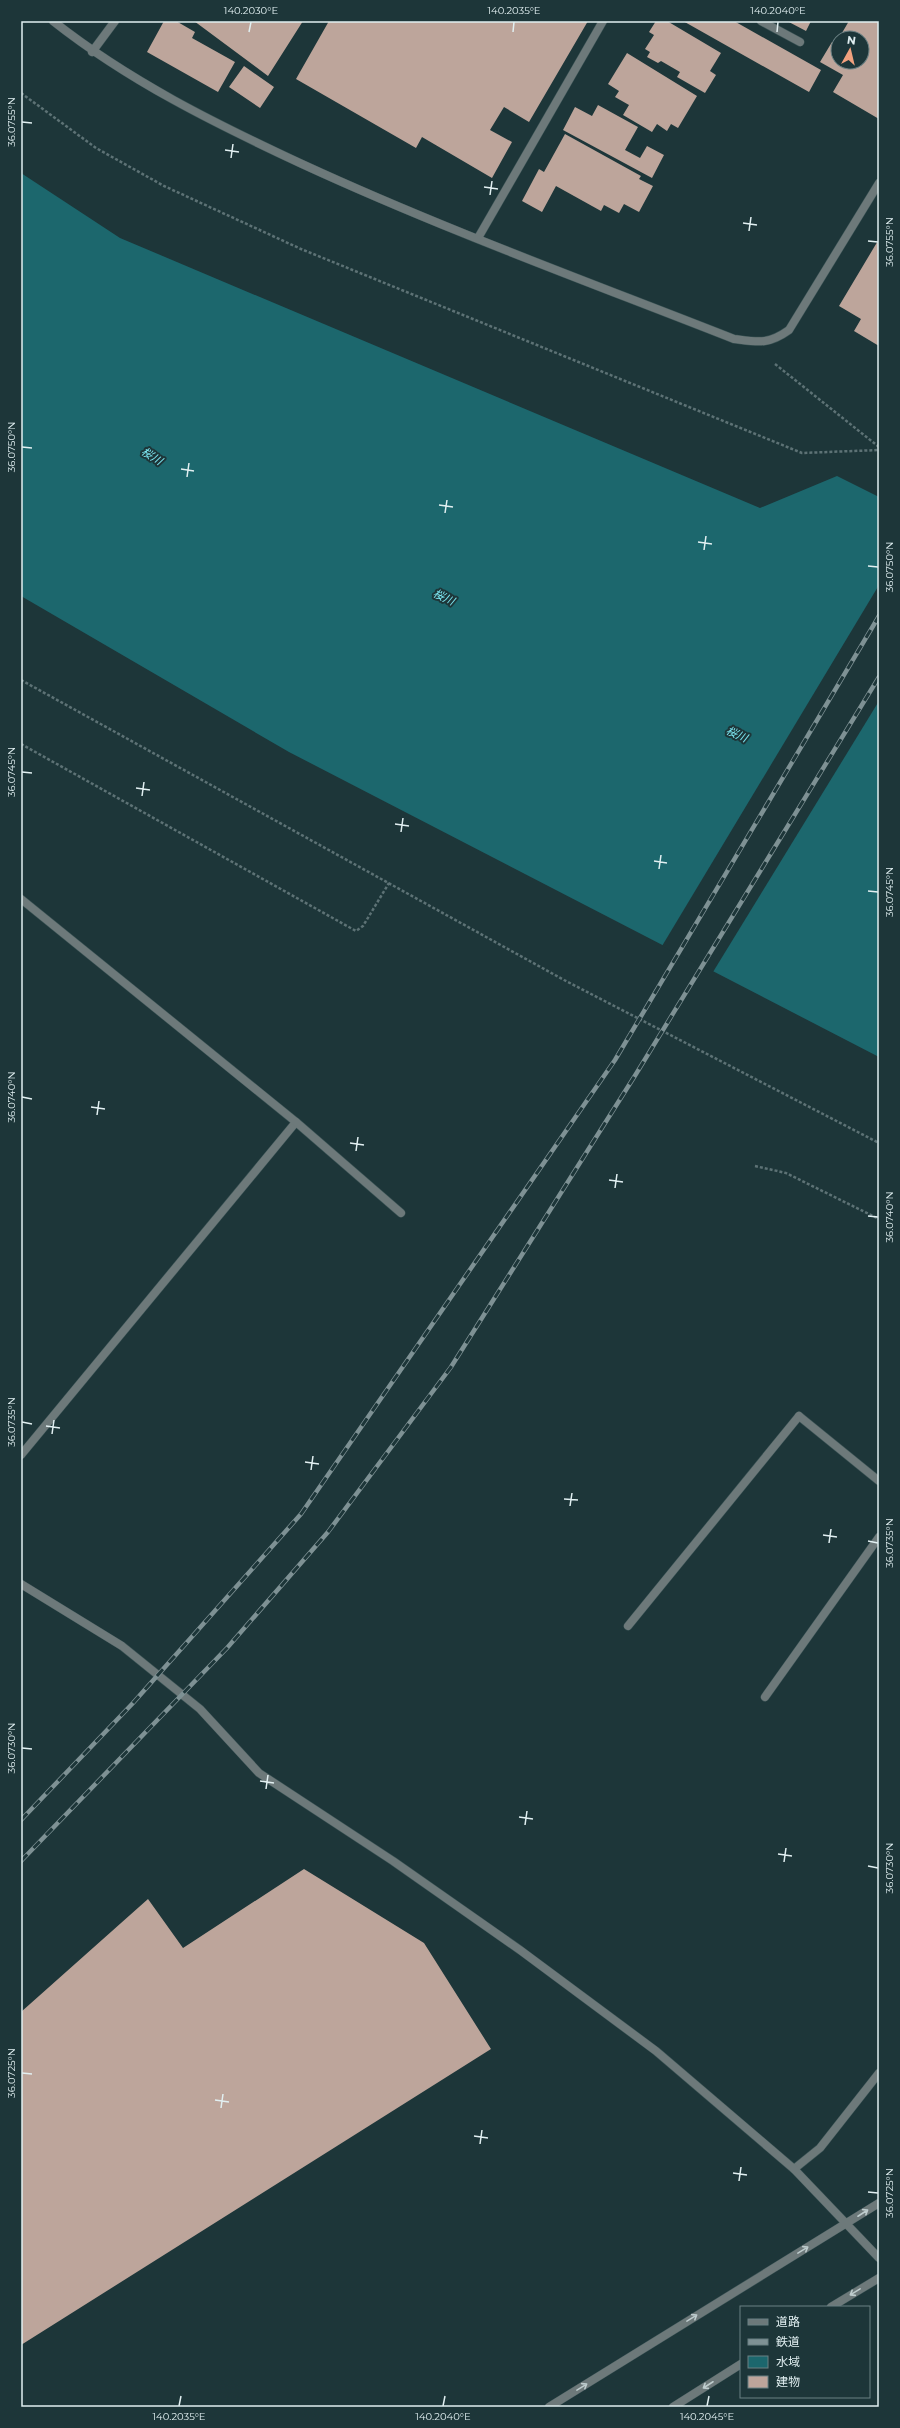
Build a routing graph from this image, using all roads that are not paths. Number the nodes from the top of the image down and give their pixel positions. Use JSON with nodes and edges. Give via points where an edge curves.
{"nodes":[{"id":1,"x":53,"y":21,"type":"edge"},
{"id":2,"x":115,"y":21,"type":"edge"},
{"id":3,"x":603,"y":21,"type":"edge"},
{"id":4,"x":761,"y":21,"type":"edge"},
{"id":5,"x":800,"y":42,"type":"dead end"},
{"id":6,"x":92,"y":52,"type":"junction"},
{"id":7,"x":879,"y":182,"type":"edge"},
{"id":8,"x":478,"y":238,"type":"junction"},
{"id":9,"x":21,"y":899,"type":"edge"},
{"id":10,"x":296,"y":1122,"type":"junction"},
{"id":11,"x":402,"y":1213,"type":"dead end"},
{"id":12,"x":21,"y":1455,"type":"edge"},
{"id":13,"x":879,"y":1481,"type":"edge"},
{"id":14,"x":879,"y":1537,"type":"edge"},
{"id":15,"x":21,"y":1584,"type":"edge"},
{"id":16,"x":628,"y":1626,"type":"dead end"},
{"id":17,"x":765,"y":1697,"type":"dead end"},
{"id":18,"x":879,"y":2073,"type":"edge"},
{"id":19,"x":794,"y":2169,"type":"junction"},
{"id":20,"x":879,"y":2203,"type":"edge"},
{"id":21,"x":847,"y":2224,"type":"junction"},
{"id":22,"x":879,"y":2258,"type":"edge"},
{"id":23,"x":879,"y":2278,"type":"edge"},
{"id":24,"x":833,"y":2306,"type":"edge"},
{"id":25,"x":740,"y":2365,"type":"edge"},
{"id":26,"x":548,"y":2407,"type":"edge"},
{"id":27,"x":673,"y":2407,"type":"edge"}],
"edges":[{"from":1,"to":6,"type":"street"},
{"from":2,"to":6,"type":"street"},
{"from":3,"to":8,"type":"street"},
{"from":4,"to":5,"type":"street"},
{"from":6,"to":8,"type":"street","via":[[132,78],[237,134],[356,189]]},
{"from":7,"to":8,"type":"street","via":[[789,330],[775,340],[755,342],[734,339]]},
{"from":9,"to":10,"type":"street"},
{"from":10,"to":11,"type":"street"},
{"from":10,"to":12,"type":"street"},
{"from":13,"to":16,"type":"street","via":[[799,1416]]},
{"from":14,"to":17,"type":"street"},
{"from":15,"to":19,"type":"street","via":[[122,1646],[200,1710],[259,1773],[400,1866],[520,1950],[638,2038]]},
{"from":18,"to":19,"type":"street","via":[[820,2148]]},
{"from":19,"to":21,"type":"street"},
{"from":21,"to":20,"type":"street","one_way":true},
{"from":21,"to":22,"type":"street"},
{"from":26,"to":21,"type":"street","one_way":true},
{"from":23,"to":24,"type":"street","one_way":true},
{"from":25,"to":27,"type":"street","one_way":true}]}
